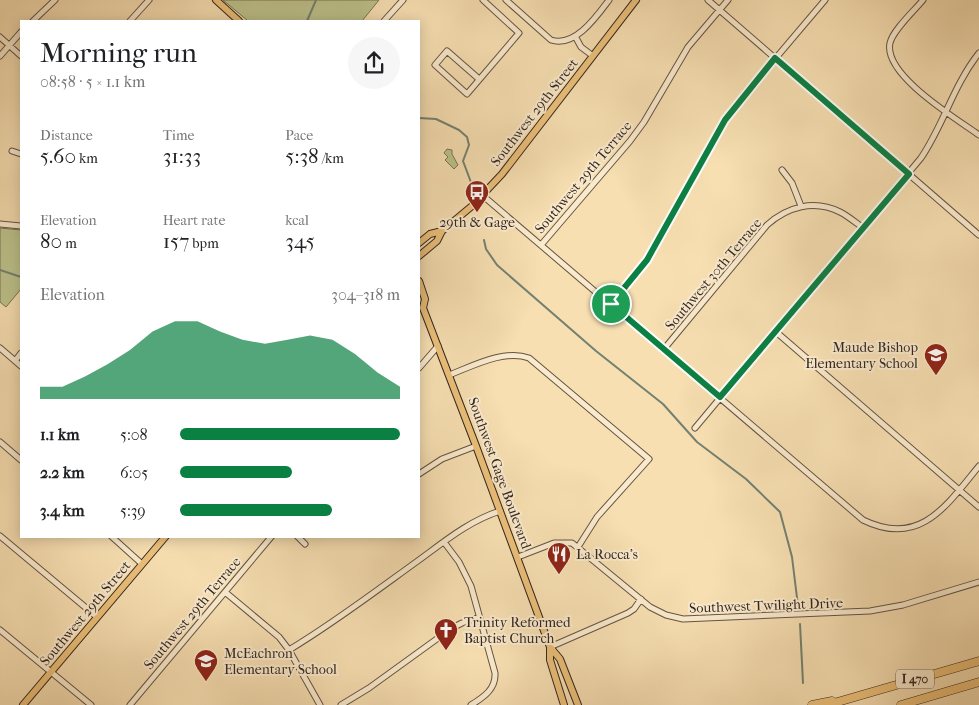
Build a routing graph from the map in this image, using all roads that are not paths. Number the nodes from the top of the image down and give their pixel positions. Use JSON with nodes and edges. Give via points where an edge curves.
{"nodes":[{"id":1,"x":55,"y":0,"type":"edge"},
{"id":2,"x":149,"y":0,"type":"edge"},
{"id":3,"x":216,"y":0,"type":"edge"},
{"id":4,"x":403,"y":0,"type":"edge"},
{"id":5,"x":483,"y":0,"type":"edge"},
{"id":6,"x":506,"y":0,"type":"edge"},
{"id":7,"x":610,"y":0,"type":"edge"},
{"id":8,"x":636,"y":0,"type":"edge"},
{"id":9,"x":708,"y":0,"type":"edge"},
{"id":10,"x":728,"y":0,"type":"edge"},
{"id":11,"x":825,"y":0,"type":"edge"},
{"id":12,"x":923,"y":0,"type":"edge"},
{"id":13,"x":720,"y":10,"type":"junction"},
{"id":14,"x":232,"y":19,"type":"edge"},
{"id":15,"x":34,"y":20,"type":"edge"},
{"id":16,"x":131,"y":20,"type":"edge"},
{"id":17,"x":385,"y":20,"type":"edge"},
{"id":18,"x":20,"y":33,"type":"edge"},
{"id":19,"x":575,"y":36,"type":"junction"},
{"id":20,"x":0,"y":37,"type":"edge"},
{"id":21,"x":10,"y":45,"type":"junction"},
{"id":22,"x":979,"y":53,"type":"edge"},
{"id":23,"x":20,"y":55,"type":"edge"},
{"id":24,"x":0,"y":56,"type":"edge"},
{"id":25,"x":593,"y":56,"type":"junction"},
{"id":26,"x":775,"y":58,"type":"junction"},
{"id":27,"x":479,"y":79,"type":"junction"},
{"id":28,"x":944,"y":112,"type":"junction"},
{"id":29,"x":979,"y":135,"type":"edge"},
{"id":30,"x":12,"y":151,"type":"dead end"},
{"id":31,"x":20,"y":154,"type":"edge"},
{"id":32,"x":782,"y":170,"type":"dead end"},
{"id":33,"x":909,"y":174,"type":"junction"},
{"id":34,"x":482,"y":195,"type":"junction"},
{"id":35,"x":800,"y":206,"type":"junction"},
{"id":36,"x":0,"y":224,"type":"edge"},
{"id":37,"x":20,"y":226,"type":"edge"},
{"id":38,"x":863,"y":228,"type":"junction"},
{"id":39,"x":442,"y":231,"type":"junction"},
{"id":40,"x":979,"y":235,"type":"edge"},
{"id":41,"x":420,"y":242,"type":"edge"},
{"id":42,"x":541,"y":245,"type":"junction"},
{"id":43,"x":420,"y":255,"type":"edge"},
{"id":44,"x":420,"y":284,"type":"edge"},
{"id":45,"x":611,"y":304,"type":"junction"},
{"id":46,"x":421,"y":306,"type":"edge"},
{"id":47,"x":775,"y":331,"type":"junction"},
{"id":48,"x":438,"y":346,"type":"junction"},
{"id":49,"x":0,"y":348,"type":"edge"},
{"id":50,"x":664,"y":348,"type":"junction"},
{"id":51,"x":20,"y":354,"type":"edge"},
{"id":52,"x":15,"y":361,"type":"junction"},
{"id":53,"x":20,"y":365,"type":"edge"},
{"id":54,"x":420,"y":367,"type":"edge"},
{"id":55,"x":449,"y":375,"type":"junction"},
{"id":56,"x":720,"y":397,"type":"junction"},
{"id":57,"x":695,"y":428,"type":"dead end"},
{"id":58,"x":0,"y":442,"type":"edge"},
{"id":59,"x":476,"y":446,"type":"junction"},
{"id":60,"x":20,"y":459,"type":"edge"},
{"id":61,"x":979,"y":466,"type":"edge"},
{"id":62,"x":420,"y":473,"type":"edge"},
{"id":63,"x":959,"y":490,"type":"junction"},
{"id":64,"x":979,"y":507,"type":"edge"},
{"id":65,"x":500,"y":511,"type":"junction"},
{"id":66,"x":0,"y":536,"type":"edge"},
{"id":67,"x":113,"y":538,"type":"edge"},
{"id":68,"x":164,"y":538,"type":"edge"},
{"id":69,"x":270,"y":538,"type":"edge"},
{"id":70,"x":298,"y":538,"type":"edge"},
{"id":71,"x":444,"y":542,"type":"junction"},
{"id":72,"x":305,"y":544,"type":"dead end"},
{"id":73,"x":578,"y":547,"type":"junction"},
{"id":74,"x":518,"y":557,"type":"junction"},
{"id":75,"x":142,"y":564,"type":"junction"},
{"id":76,"x":979,"y":582,"type":"edge"},
{"id":77,"x":225,"y":592,"type":"junction"},
{"id":78,"x":641,"y":600,"type":"junction"},
{"id":79,"x":479,"y":617,"type":"junction"},
{"id":80,"x":97,"y":618,"type":"junction"},
{"id":81,"x":0,"y":630,"type":"edge"},
{"id":82,"x":550,"y":647,"type":"junction"},
{"id":83,"x":289,"y":650,"type":"junction"},
{"id":84,"x":979,"y":661,"type":"edge"},
{"id":85,"x":51,"y":672,"type":"junction"},
{"id":86,"x":979,"y":682,"type":"edge"},
{"id":87,"x":851,"y":698,"type":"junction"},
{"id":88,"x":23,"y":705,"type":"edge"},
{"id":89,"x":91,"y":705,"type":"edge"},
{"id":90,"x":130,"y":705,"type":"edge"},
{"id":91,"x":320,"y":705,"type":"edge"},
{"id":92,"x":341,"y":705,"type":"edge"},
{"id":93,"x":471,"y":705,"type":"edge"},
{"id":94,"x":564,"y":705,"type":"edge"},
{"id":95,"x":578,"y":705,"type":"edge"},
{"id":96,"x":812,"y":705,"type":"edge"},
{"id":97,"x":827,"y":705,"type":"edge"},
{"id":98,"x":901,"y":705,"type":"edge"}],
"edges":[{"from":1,"to":15,"type":"street"},
{"from":2,"to":16,"type":"street"},
{"from":3,"to":14,"type":"main road"},
{"from":4,"to":17,"type":"street"},
{"from":5,"to":27,"type":"street","via":[[520,32]]},
{"from":6,"to":19,"type":"street","via":[[551,40],[558,42]]},
{"from":7,"to":19,"type":"street"},
{"from":8,"to":25,"type":"main road","name":"Southwest 29th Street"},
{"from":9,"to":13,"type":"street"},
{"from":10,"to":13,"type":"street","name":"Southwest 29th Terrace"},
{"from":11,"to":26,"type":"street"},
{"from":12,"to":28,"type":"street","via":[[893,36],[890,49],[892,59],[902,73]]},
{"from":13,"to":26,"type":"street"},
{"from":13,"to":42,"type":"street","name":"Southwest 29th Terrace","via":[[683,54],[630,141]]},
{"from":18,"to":21,"type":"street"},
{"from":19,"to":25,"type":"street","via":[[581,47]]},
{"from":20,"to":21,"type":"street"},
{"from":21,"to":23,"type":"street"},
{"from":21,"to":24,"type":"street"},
{"from":22,"to":28,"type":"street","via":[[963,75]]},
{"from":25,"to":34,"type":"main road","name":"Southwest 29th Street","via":[[512,162]]},
{"from":26,"to":33,"type":"street"},
{"from":26,"to":45,"type":"street","via":[[725,120],[647,260]]},
{"from":27,"to":27,"type":"street","via":[[467,94],[435,65],[447,51]]},
{"from":28,"to":29,"type":"street"},
{"from":28,"to":33,"type":"street","via":[[936,134]]},
{"from":30,"to":31,"type":"street"},
{"from":32,"to":35,"type":"street","via":[[792,183]]},
{"from":33,"to":38,"type":"street"},
{"from":33,"to":40,"type":"street"},
{"from":34,"to":39,"type":"main road","name":"Southwest 29th Street"},
{"from":34,"to":42,"type":"street"},
{"from":35,"to":38,"type":"street","via":[[830,208]]},
{"from":35,"to":50,"type":"street","name":"Southwest 30th Terrace","via":[[767,225]]},
{"from":36,"to":37,"type":"street"},
{"from":38,"to":47,"type":"street"},
{"from":39,"to":41,"type":"main road","name":"Southwest 29th Street","via":[[430,234]]},
{"from":39,"to":43,"type":"main road","name":"Southwest 29th Street","via":[[436,242]]},
{"from":42,"to":45,"type":"street"},
{"from":44,"to":46,"type":"main road","name":"Southwest Gage Boulevard","via":[[425,299]]},
{"from":45,"to":50,"type":"street"},
{"from":46,"to":48,"type":"main road","name":"Southwest Gage Boulevard"},
{"from":47,"to":56,"type":"street"},
{"from":47,"to":63,"type":"street"},
{"from":48,"to":54,"type":"street"},
{"from":48,"to":55,"type":"main road","name":"Southwest Gage Boulevard"},
{"from":49,"to":52,"type":"street"},
{"from":50,"to":56,"type":"street"},
{"from":51,"to":52,"type":"street"},
{"from":52,"to":53,"type":"street"},
{"from":55,"to":59,"type":"main road","name":"Southwest Gage Boulevard"},
{"from":55,"to":73,"type":"street","via":[[506,355],[518,354],[529,358],[649,459],[597,517]]},
{"from":56,"to":57,"type":"street"},
{"from":56,"to":63,"type":"street","via":[[856,515],[873,524],[902,529],[914,526],[939,513]]},
{"from":58,"to":60,"type":"street"},
{"from":59,"to":62,"type":"street","via":[[442,459]]},
{"from":59,"to":65,"type":"main road","name":"Southwest Gage Boulevard"},
{"from":61,"to":63,"type":"street"},
{"from":63,"to":64,"type":"street"},
{"from":65,"to":71,"type":"street","via":[[467,525]]},
{"from":65,"to":74,"type":"main road","name":"Southwest Gage Boulevard"},
{"from":66,"to":80,"type":"street"},
{"from":67,"to":75,"type":"street"},
{"from":68,"to":75,"type":"main road","name":"Southwest 29th Street"},
{"from":69,"to":77,"type":"street","name":"Southwest 29th Terrace"},
{"from":70,"to":72,"type":"street"},
{"from":71,"to":79,"type":"street","via":[[466,574]]},
{"from":71,"to":83,"type":"street"},
{"from":73,"to":74,"type":"street","via":[[566,542],[554,543]]},
{"from":73,"to":78,"type":"street","name":"Southwest Twilight Drive"},
{"from":74,"to":82,"type":"main road","name":"Southwest Gage Boulevard"},
{"from":75,"to":80,"type":"main road","name":"Southwest 29th Street"},
{"from":76,"to":78,"type":"street","name":"Southwest Twilight Drive","via":[[884,609],[797,615],[682,620],[661,613]]},
{"from":77,"to":83,"type":"street","via":[[275,633]]},
{"from":77,"to":90,"type":"street","name":"Southwest 29th Terrace"},
{"from":78,"to":82,"type":"street","via":[[628,613]]},
{"from":79,"to":92,"type":"street","via":[[452,628]]},
{"from":79,"to":93,"type":"street","via":[[495,678],[490,690]]},
{"from":80,"to":85,"type":"main road","name":"Southwest 29th Street"},
{"from":81,"to":85,"type":"street"},
{"from":82,"to":94,"type":"main road","name":"Southwest Gage Boulevard","via":[[550,660]]},
{"from":82,"to":95,"type":"main road","name":"Southwest Gage Boulevard","via":[[560,659]]},
{"from":83,"to":91,"type":"street"},
{"from":84,"to":87,"type":"highway","number":"I 470"},
{"from":85,"to":88,"type":"main road","name":"Southwest 29th Street"},
{"from":85,"to":89,"type":"street"},
{"from":86,"to":98,"type":"highway","number":"I 470"},
{"from":87,"to":96,"type":"highway"},
{"from":87,"to":97,"type":"highway","number":"I 470"}]}
